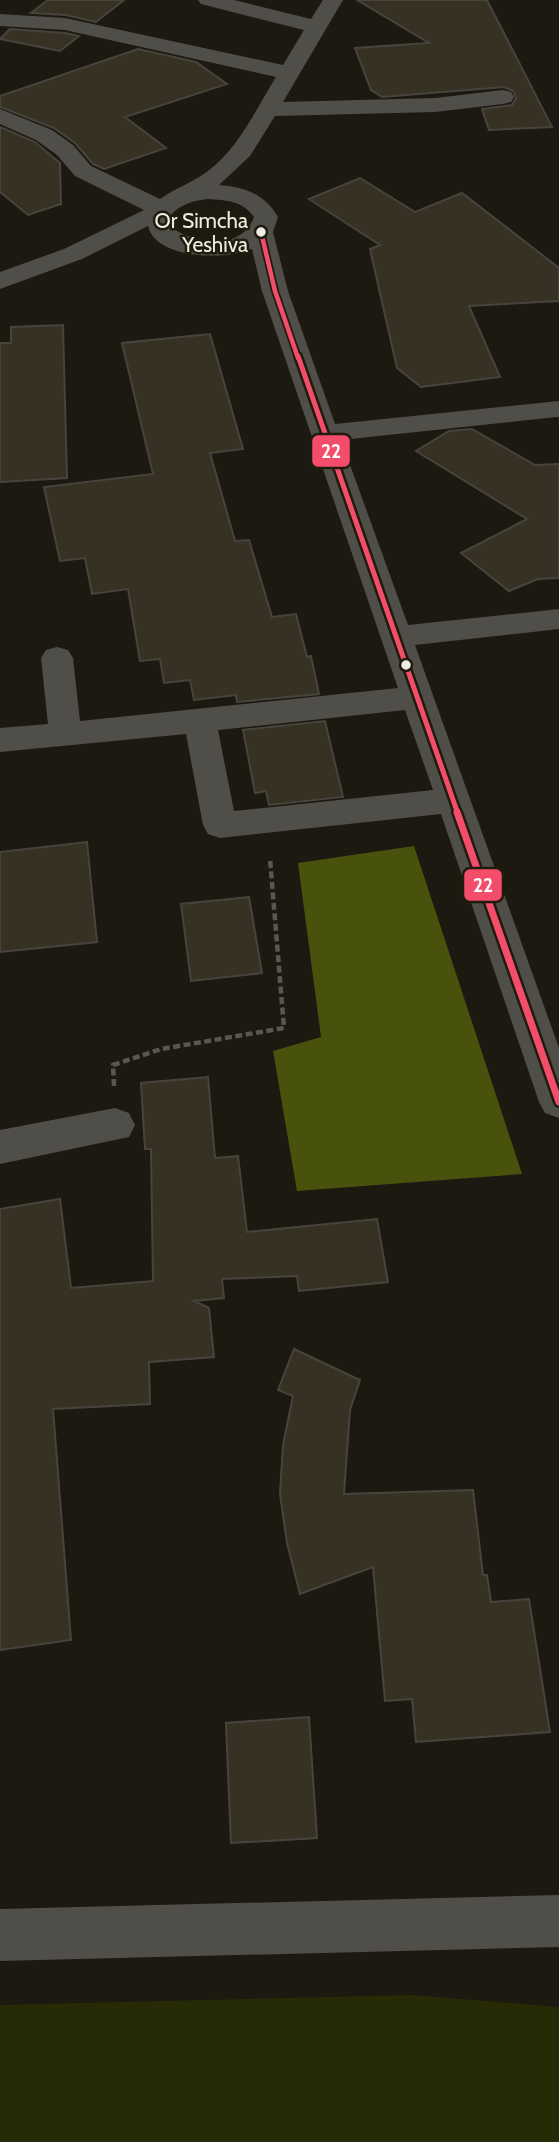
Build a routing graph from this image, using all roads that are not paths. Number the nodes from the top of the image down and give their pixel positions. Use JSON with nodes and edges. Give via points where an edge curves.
{"nodes":[{"id":1,"x":208,"y":0,"type":"edge"},
{"id":2,"x":333,"y":0,"type":"edge"},
{"id":3,"x":0,"y":20,"type":"edge"},
{"id":4,"x":317,"y":27,"type":"junction"},
{"id":5,"x":289,"y":73,"type":"junction"},
{"id":6,"x":503,"y":97,"type":"dead end"},
{"id":7,"x":268,"y":109,"type":"junction"},
{"id":8,"x":0,"y":116,"type":"edge"},
{"id":9,"x":242,"y":151,"type":"junction"},
{"id":10,"x":188,"y":195,"type":"junction"},
{"id":11,"x":254,"y":202,"type":"junction"},
{"id":12,"x":161,"y":210,"type":"junction"},
{"id":13,"x":261,"y":232,"type":"junction"},
{"id":14,"x":191,"y":246,"type":"junction"},
{"id":15,"x":73,"y":254,"type":"junction"},
{"id":16,"x":0,"y":281,"type":"edge"},
{"id":17,"x":284,"y":314,"type":"junction"},
{"id":18,"x":556,"y":409,"type":"dead end"},
{"id":19,"x":326,"y":433,"type":"junction"},
{"id":20,"x":559,"y":619,"type":"edge"},
{"id":21,"x":397,"y":637,"type":"junction"},
{"id":22,"x":57,"y":658,"type":"dead end"},
{"id":23,"x":418,"y":697,"type":"junction"},
{"id":24,"x":200,"y":722,"type":"junction"},
{"id":25,"x":65,"y":734,"type":"junction"},
{"id":26,"x":0,"y":740,"type":"edge"},
{"id":27,"x":454,"y":800,"type":"junction"},
{"id":28,"x":559,"y":1102,"type":"edge"},
{"id":29,"x":115,"y":1125,"type":"road end"},
{"id":30,"x":0,"y":1147,"type":"edge"},
{"id":31,"x":559,"y":1921,"type":"edge"},
{"id":32,"x":0,"y":1935,"type":"edge"}],
"edges":[{"from":1,"to":4,"type":"street"},
{"from":2,"to":4,"type":"street"},
{"from":3,"to":5,"type":"street","via":[[65,24]]},
{"from":4,"to":5,"type":"street"},
{"from":5,"to":7,"type":"street"},
{"from":6,"to":7,"type":"street","via":[[435,105]]},
{"from":7,"to":9,"type":"street"},
{"from":8,"to":12,"type":"street","via":[[54,142],[83,171]]},
{"from":9,"to":10,"type":"street"},
{"from":9,"to":11,"type":"street","via":[[244,182]]},
{"from":10,"to":11,"type":"street","via":[[230,193]]},
{"from":10,"to":12,"type":"street"},
{"from":11,"to":13,"type":"street","via":[[266,217]]},
{"from":12,"to":14,"type":"street","via":[[157,222],[162,233]]},
{"from":12,"to":15,"type":"street"},
{"from":13,"to":14,"type":"street","via":[[237,245],[215,249]]},
{"from":13,"to":17,"type":"street"},
{"from":14,"to":15,"type":"street"},
{"from":14,"to":17,"type":"street","via":[[243,273]]},
{"from":15,"to":16,"type":"street"},
{"from":17,"to":19,"type":"street"},
{"from":18,"to":19,"type":"street"},
{"from":19,"to":21,"type":"street"},
{"from":20,"to":21,"type":"street"},
{"from":21,"to":23,"type":"street"},
{"from":22,"to":25,"type":"street"},
{"from":23,"to":24,"type":"street"},
{"from":23,"to":27,"type":"street"},
{"from":24,"to":25,"type":"street"},
{"from":24,"to":27,"type":"street","via":[[220,825]]},
{"from":25,"to":26,"type":"street"},
{"from":27,"to":28,"type":"street"},
{"from":29,"to":30,"type":"street"},
{"from":31,"to":32,"type":"street"}]}
